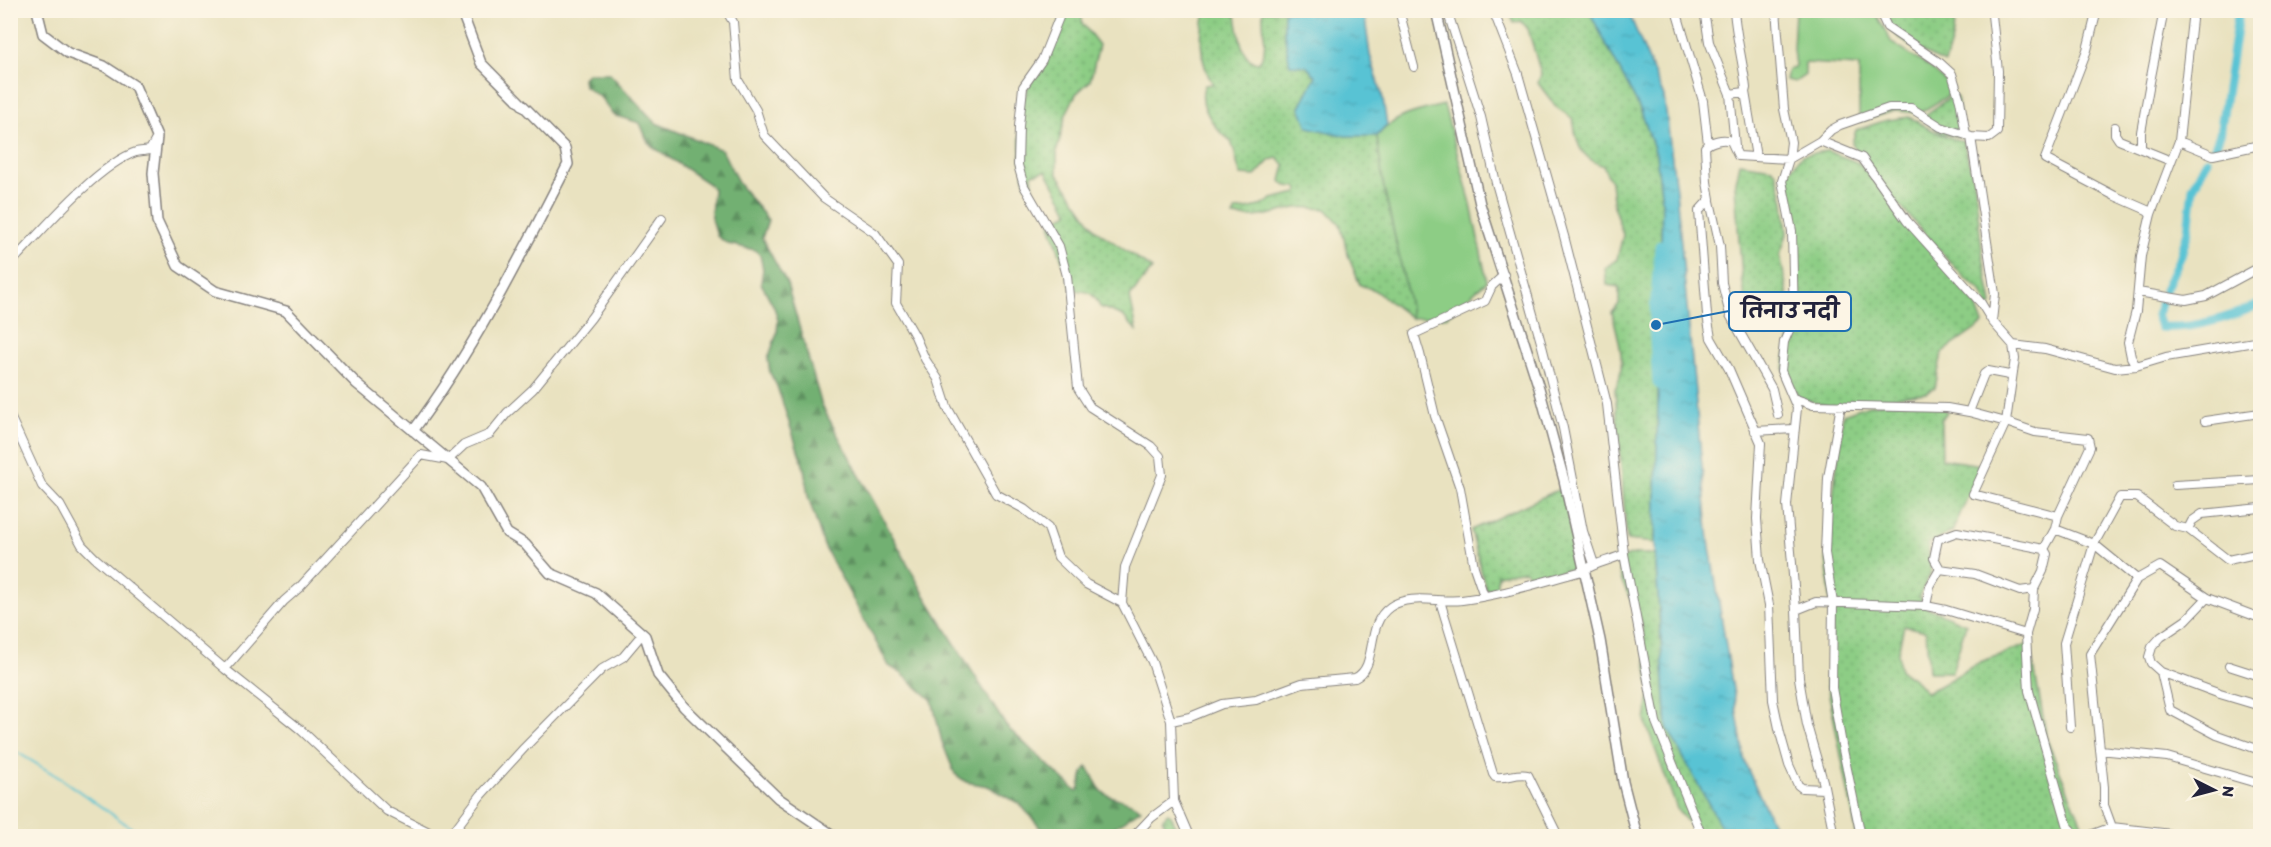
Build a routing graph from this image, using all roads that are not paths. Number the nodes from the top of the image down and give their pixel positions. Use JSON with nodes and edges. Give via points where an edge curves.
{"nodes":[{"id":1,"x":37,"y":10,"type":"edge"},
{"id":2,"x":461,"y":10,"type":"edge"},
{"id":3,"x":726,"y":10,"type":"edge"},
{"id":4,"x":1062,"y":10,"type":"edge"},
{"id":5,"x":1398,"y":10,"type":"edge"},
{"id":6,"x":1436,"y":10,"type":"edge"},
{"id":7,"x":1447,"y":10,"type":"edge"},
{"id":8,"x":1493,"y":10,"type":"edge"},
{"id":9,"x":1676,"y":10,"type":"edge"},
{"id":10,"x":1704,"y":10,"type":"edge"},
{"id":11,"x":1734,"y":10,"type":"edge"},
{"id":12,"x":1776,"y":10,"type":"edge"},
{"id":13,"x":1879,"y":10,"type":"edge"},
{"id":14,"x":1993,"y":10,"type":"edge"},
{"id":15,"x":2097,"y":10,"type":"edge"},
{"id":16,"x":2164,"y":10,"type":"edge"},
{"id":17,"x":2193,"y":10,"type":"edge"},
{"id":18,"x":1414,"y":68,"type":"dead end"},
{"id":19,"x":1745,"y":92,"type":"junction"},
{"id":20,"x":1730,"y":94,"type":"junction"},
{"id":21,"x":2115,"y":128,"type":"dead end"},
{"id":22,"x":1968,"y":136,"type":"junction"},
{"id":23,"x":158,"y":137,"type":"junction"},
{"id":24,"x":1820,"y":141,"type":"junction"},
{"id":25,"x":2179,"y":141,"type":"junction"},
{"id":26,"x":1708,"y":144,"type":"junction"},
{"id":27,"x":2260,"y":145,"type":"edge"},
{"id":28,"x":1735,"y":147,"type":"junction"},
{"id":29,"x":2141,"y":149,"type":"junction"},
{"id":30,"x":1756,"y":157,"type":"junction"},
{"id":31,"x":1789,"y":159,"type":"junction"},
{"id":32,"x":2172,"y":161,"type":"junction"},
{"id":33,"x":1710,"y":201,"type":"junction"},
{"id":34,"x":2151,"y":214,"type":"junction"},
{"id":35,"x":662,"y":218,"type":"dead end"},
{"id":36,"x":10,"y":264,"type":"edge"},
{"id":37,"x":2260,"y":267,"type":"edge"},
{"id":38,"x":1504,"y":275,"type":"junction"},
{"id":39,"x":2138,"y":292,"type":"junction"},
{"id":40,"x":1992,"y":321,"type":"junction"},
{"id":41,"x":2260,"y":341,"type":"edge"},
{"id":42,"x":2013,"y":345,"type":"junction"},
{"id":43,"x":2136,"y":366,"type":"junction"},
{"id":44,"x":2013,"y":372,"type":"junction"},
{"id":45,"x":1793,"y":398,"type":"junction"},
{"id":46,"x":1841,"y":405,"type":"junction"},
{"id":47,"x":1969,"y":412,"type":"junction"},
{"id":48,"x":2260,"y":413,"type":"edge"},
{"id":49,"x":1778,"y":415,"type":"dead end"},
{"id":50,"x":10,"y":416,"type":"edge"},
{"id":51,"x":2205,"y":421,"type":"dead end"},
{"id":52,"x":2006,"y":422,"type":"junction"},
{"id":53,"x":1794,"y":429,"type":"junction"},
{"id":54,"x":413,"y":431,"type":"junction"},
{"id":55,"x":1755,"y":431,"type":"junction"},
{"id":56,"x":448,"y":460,"type":"junction"},
{"id":57,"x":2260,"y":480,"type":"edge"},
{"id":58,"x":2175,"y":485,"type":"dead end"},
{"id":59,"x":2260,"y":508,"type":"edge"},
{"id":60,"x":2058,"y":516,"type":"junction"},
{"id":61,"x":2055,"y":529,"type":"junction"},
{"id":62,"x":2188,"y":529,"type":"junction"},
{"id":63,"x":2094,"y":544,"type":"junction"},
{"id":64,"x":2044,"y":549,"type":"junction"},
{"id":65,"x":2260,"y":553,"type":"edge"},
{"id":66,"x":1624,"y":554,"type":"junction"},
{"id":67,"x":1594,"y":564,"type":"junction"},
{"id":68,"x":1940,"y":569,"type":"junction"},
{"id":69,"x":1583,"y":571,"type":"junction"},
{"id":70,"x":2137,"y":579,"type":"junction"},
{"id":71,"x":2034,"y":589,"type":"junction"},
{"id":72,"x":1484,"y":596,"type":"junction"},
{"id":73,"x":2207,"y":598,"type":"junction"},
{"id":74,"x":1440,"y":601,"type":"junction"},
{"id":75,"x":1122,"y":603,"type":"junction"},
{"id":76,"x":1833,"y":603,"type":"junction"},
{"id":77,"x":1926,"y":606,"type":"junction"},
{"id":78,"x":1796,"y":610,"type":"junction"},
{"id":79,"x":2260,"y":618,"type":"edge"},
{"id":80,"x":2026,"y":634,"type":"junction"},
{"id":81,"x":645,"y":636,"type":"junction"},
{"id":82,"x":2229,"y":666,"type":"dead end"},
{"id":83,"x":225,"y":669,"type":"junction"},
{"id":84,"x":2161,"y":672,"type":"junction"},
{"id":85,"x":2260,"y":676,"type":"edge"},
{"id":86,"x":2260,"y":706,"type":"edge"},
{"id":87,"x":1171,"y":721,"type":"junction"},
{"id":88,"x":2070,"y":727,"type":"dead end"},
{"id":89,"x":2100,"y":750,"type":"junction"},
{"id":90,"x":2260,"y":750,"type":"edge"},
{"id":91,"x":2260,"y":784,"type":"edge"},
{"id":92,"x":1824,"y":789,"type":"junction"},
{"id":93,"x":1174,"y":801,"type":"junction"},
{"id":94,"x":2112,"y":827,"type":"junction"},
{"id":95,"x":437,"y":837,"type":"edge"},
{"id":96,"x":450,"y":837,"type":"edge"},
{"id":97,"x":834,"y":837,"type":"edge"},
{"id":98,"x":1134,"y":837,"type":"edge"},
{"id":99,"x":1189,"y":837,"type":"edge"},
{"id":100,"x":1558,"y":837,"type":"edge"},
{"id":101,"x":1637,"y":837,"type":"edge"},
{"id":102,"x":1702,"y":837,"type":"edge"},
{"id":103,"x":1834,"y":837,"type":"edge"},
{"id":104,"x":1861,"y":837,"type":"edge"},
{"id":105,"x":2086,"y":837,"type":"edge"},
{"id":106,"x":2188,"y":837,"type":"edge"}],
"edges":[{"from":1,"to":23,"type":"street","via":[[43,34],[68,53],[104,66],[135,86]]},
{"from":2,"to":54,"type":"street","via":[[481,63],[566,147],[568,164],[505,286],[444,389]]},
{"from":3,"to":75,"type":"street","via":[[733,22],[738,80],[756,110],[764,135],[824,198],[875,233],[898,265],[896,303],[938,379],[947,407],[996,494],[1048,528],[1058,557],[1086,584]]},
{"from":4,"to":75,"type":"street","via":[[1042,60],[1023,87],[1018,165],[1024,186],[1059,246],[1067,276],[1078,388],[1090,407],[1152,446],[1160,456],[1161,475],[1125,567]]},
{"from":5,"to":18,"type":"street"},
{"from":6,"to":38,"type":"street","via":[[1480,204]]},
{"from":7,"to":67,"type":"street","via":[[1481,117],[1542,346],[1583,531]]},
{"from":8,"to":66,"type":"street","via":[[1518,75],[1606,404]]},
{"from":9,"to":26,"type":"street","via":[[1703,101]]},
{"from":10,"to":20,"type":"street","via":[[1709,42]]},
{"from":11,"to":19,"type":"street"},
{"from":12,"to":31,"type":"street","via":[[1784,109],[1791,142]]},
{"from":13,"to":22,"type":"street","via":[[1887,27],[1952,74]]},
{"from":14,"to":22,"type":"street","via":[[1997,132],[1989,138]]},
{"from":15,"to":34,"type":"street","via":[[2087,50],[2045,159]]},
{"from":16,"to":29,"type":"street"},
{"from":17,"to":25,"type":"street"},
{"from":19,"to":20,"type":"street"},
{"from":19,"to":30,"type":"street"},
{"from":20,"to":28,"type":"street"},
{"from":21,"to":29,"type":"street","via":[[2119,141]]},
{"from":22,"to":24,"type":"street","via":[[1941,127],[1911,108],[1890,108],[1840,125]]},
{"from":22,"to":40,"type":"street","via":[[1995,294]]},
{"from":23,"to":36,"type":"street","via":[[150,150],[136,152],[110,166]]},
{"from":23,"to":54,"type":"street","via":[[153,173],[157,221],[178,266],[215,291],[286,311],[357,384]]},
{"from":24,"to":31,"type":"street"},
{"from":24,"to":40,"type":"street","via":[[1862,158],[1907,220],[1982,303]]},
{"from":25,"to":27,"type":"street","via":[[2213,155]]},
{"from":25,"to":32,"type":"street"},
{"from":26,"to":28,"type":"street","via":[[1726,139]]},
{"from":26,"to":33,"type":"street","via":[[1705,147]]},
{"from":28,"to":30,"type":"street","via":[[1738,156]]},
{"from":29,"to":32,"type":"street"},
{"from":30,"to":31,"type":"street"},
{"from":31,"to":45,"type":"street","via":[[1782,181],[1792,231],[1794,319],[1784,342],[1781,371]]},
{"from":32,"to":34,"type":"street"},
{"from":33,"to":49,"type":"street","via":[[1730,315],[1772,389]]},
{"from":33,"to":55,"type":"street","via":[[1698,211],[1711,338],[1729,369]]},
{"from":34,"to":39,"type":"street"},
{"from":35,"to":56,"type":"street","via":[[591,318],[533,389],[490,434],[464,446]]},
{"from":37,"to":39,"type":"street","via":[[2206,296],[2186,300]]},
{"from":38,"to":69,"type":"street","via":[[1564,480]]},
{"from":38,"to":72,"type":"street","via":[[1492,286],[1485,301],[1413,334],[1460,488],[1474,567]]},
{"from":39,"to":43,"type":"street","via":[[2128,342]]},
{"from":40,"to":42,"type":"street"},
{"from":41,"to":43,"type":"street"},
{"from":42,"to":43,"type":"street","via":[[2045,349],[2115,368]]},
{"from":42,"to":44,"type":"street"},
{"from":44,"to":47,"type":"street","via":[[1984,374]]},
{"from":44,"to":52,"type":"street"},
{"from":45,"to":46,"type":"street","via":[[1813,405]]},
{"from":45,"to":53,"type":"street","via":[[1797,408]]},
{"from":46,"to":47,"type":"street"},
{"from":46,"to":76,"type":"street","via":[[1828,478],[1826,563]]},
{"from":47,"to":52,"type":"street"},
{"from":48,"to":51,"type":"street"},
{"from":50,"to":83,"type":"street","via":[[42,486],[60,505],[82,545]]},
{"from":52,"to":60,"type":"street","via":[[1973,494]]},
{"from":52,"to":60,"type":"street","via":[[2034,432],[2088,438],[2090,447]]},
{"from":53,"to":55,"type":"street"},
{"from":53,"to":78,"type":"street","via":[[1787,505]]},
{"from":54,"to":56,"type":"street"},
{"from":55,"to":92,"type":"street","via":[[1761,443],[1757,519],[1769,605],[1775,711],[1798,785]]},
{"from":56,"to":81,"type":"street","via":[[481,487],[507,533],[525,544],[550,573],[596,593]]},
{"from":56,"to":83,"type":"street","via":[[421,455]]},
{"from":57,"to":58,"type":"street"},
{"from":59,"to":62,"type":"street","via":[[2202,514]]},
{"from":60,"to":61,"type":"street"},
{"from":61,"to":63,"type":"street"},
{"from":61,"to":64,"type":"street"},
{"from":62,"to":63,"type":"street","via":[[2175,526],[2137,497],[2120,497]]},
{"from":62,"to":65,"type":"street","via":[[2228,560]]},
{"from":63,"to":70,"type":"street"},
{"from":63,"to":88,"type":"street","via":[[2064,643]]},
{"from":64,"to":68,"type":"street","via":[[1957,532],[1938,539],[1934,558]]},
{"from":64,"to":71,"type":"street","via":[[2047,554],[2043,571]]},
{"from":66,"to":67,"type":"street"},
{"from":66,"to":102,"type":"street","via":[[1656,722]]},
{"from":67,"to":69,"type":"street"},
{"from":68,"to":71,"type":"street","via":[[1975,574],[2020,591]]},
{"from":68,"to":77,"type":"street","via":[[1930,586]]},
{"from":69,"to":72,"type":"street"},
{"from":69,"to":101,"type":"street"},
{"from":70,"to":73,"type":"street","via":[[2160,566]]},
{"from":70,"to":89,"type":"street","via":[[2090,654]]},
{"from":71,"to":80,"type":"street"},
{"from":72,"to":74,"type":"street"},
{"from":73,"to":79,"type":"street"},
{"from":73,"to":84,"type":"street","via":[[2187,620],[2152,647],[2151,663]]},
{"from":74,"to":87,"type":"street","via":[[1404,601],[1387,608],[1376,623],[1366,667],[1360,676],[1302,683],[1256,700],[1222,704]]},
{"from":74,"to":100,"type":"street","via":[[1493,774],[1500,778],[1528,775]]},
{"from":75,"to":87,"type":"street","via":[[1152,662]]},
{"from":76,"to":77,"type":"street"},
{"from":76,"to":78,"type":"street","via":[[1816,603]]},
{"from":76,"to":104,"type":"street","via":[[1832,688]]},
{"from":77,"to":80,"type":"street"},
{"from":78,"to":92,"type":"street","via":[[1799,678]]},
{"from":80,"to":105,"type":"street","via":[[2029,691],[2068,827],[2076,835]]},
{"from":81,"to":96,"type":"street","via":[[623,657],[602,669],[524,748],[481,795]]},
{"from":81,"to":97,"type":"street","via":[[658,675],[684,707],[778,798]]},
{"from":82,"to":85,"type":"street"},
{"from":83,"to":95,"type":"street","via":[[301,730],[387,812]]},
{"from":84,"to":86,"type":"street"},
{"from":84,"to":90,"type":"street","via":[[2170,710],[2217,735]]},
{"from":87,"to":93,"type":"street"},
{"from":89,"to":91,"type":"street","via":[[2166,757]]},
{"from":89,"to":94,"type":"street","via":[[2104,805]]},
{"from":92,"to":103,"type":"street"},
{"from":93,"to":98,"type":"street"},
{"from":93,"to":99,"type":"street"},
{"from":94,"to":105,"type":"street"},
{"from":94,"to":106,"type":"street"}]}
